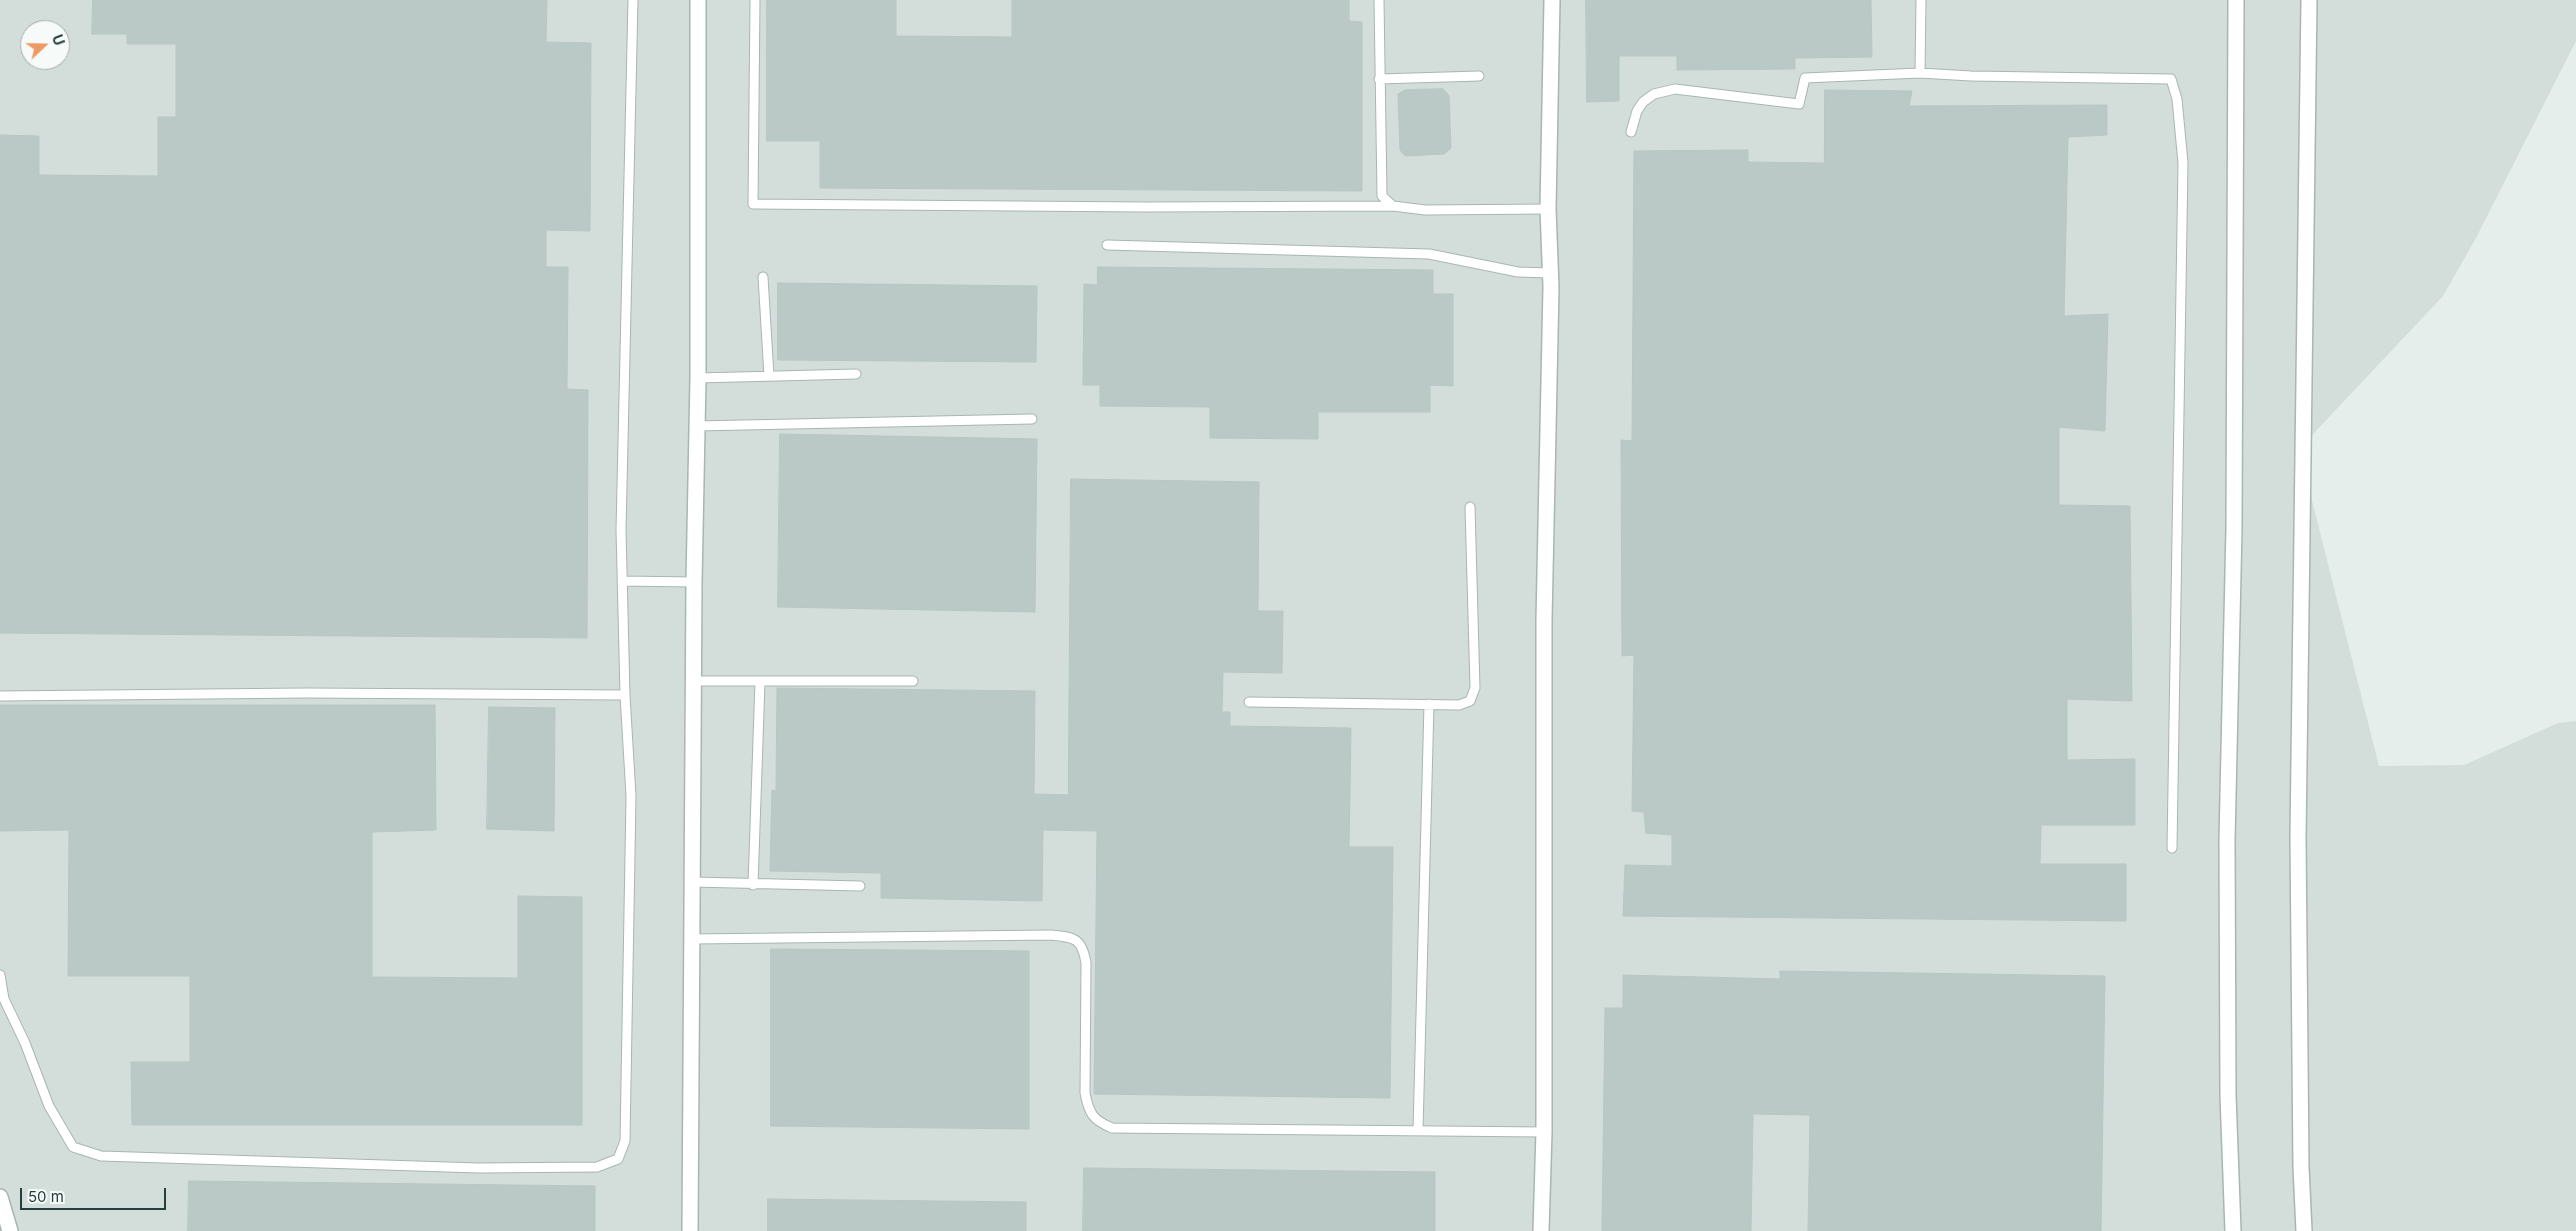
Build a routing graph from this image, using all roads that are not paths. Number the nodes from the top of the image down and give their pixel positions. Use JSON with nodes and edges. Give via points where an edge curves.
{"nodes":[{"id":1,"x":633,"y":0,"type":"edge"},
{"id":2,"x":698,"y":0,"type":"edge"},
{"id":3,"x":755,"y":0,"type":"edge"},
{"id":4,"x":1379,"y":0,"type":"edge"},
{"id":5,"x":1552,"y":0,"type":"edge"},
{"id":6,"x":1922,"y":0,"type":"edge"},
{"id":7,"x":2236,"y":0,"type":"edge"},
{"id":8,"x":2310,"y":0,"type":"edge"},
{"id":9,"x":1920,"y":73,"type":"junction"},
{"id":10,"x":1479,"y":76,"type":"dead end"},
{"id":11,"x":1379,"y":78,"type":"junction"},
{"id":12,"x":1631,"y":132,"type":"dead end"},
{"id":13,"x":1393,"y":206,"type":"junction"},
{"id":14,"x":1548,"y":209,"type":"junction"},
{"id":15,"x":1107,"y":245,"type":"dead end"},
{"id":16,"x":1550,"y":273,"type":"junction"},
{"id":17,"x":763,"y":277,"type":"dead end"},
{"id":18,"x":856,"y":374,"type":"dead end"},
{"id":19,"x":769,"y":376,"type":"junction"},
{"id":20,"x":698,"y":378,"type":"junction"},
{"id":21,"x":1032,"y":419,"type":"dead end"},
{"id":22,"x":696,"y":426,"type":"junction"},
{"id":23,"x":1470,"y":507,"type":"dead end"},
{"id":24,"x":622,"y":581,"type":"junction"},
{"id":25,"x":694,"y":582,"type":"junction"},
{"id":26,"x":694,"y":681,"type":"junction"},
{"id":27,"x":913,"y":681,"type":"dead end"},
{"id":28,"x":760,"y":682,"type":"junction"},
{"id":29,"x":625,"y":695,"type":"junction"},
{"id":30,"x":0,"y":696,"type":"edge"},
{"id":31,"x":1249,"y":702,"type":"dead end"},
{"id":32,"x":1429,"y":704,"type":"junction"},
{"id":33,"x":2172,"y":848,"type":"dead end"},
{"id":34,"x":693,"y":882,"type":"junction"},
{"id":35,"x":753,"y":885,"type":"junction"},
{"id":36,"x":860,"y":886,"type":"dead end"},
{"id":37,"x":692,"y":939,"type":"junction"},
{"id":38,"x":0,"y":975,"type":"edge"},
{"id":39,"x":1418,"y":1131,"type":"junction"},
{"id":40,"x":1544,"y":1132,"type":"junction"},
{"id":41,"x":0,"y":1197,"type":"edge"},
{"id":42,"x":10,"y":1231,"type":"edge"},
{"id":43,"x":690,"y":1231,"type":"edge"},
{"id":44,"x":1541,"y":1231,"type":"edge"},
{"id":45,"x":2233,"y":1231,"type":"edge"},
{"id":46,"x":2304,"y":1231,"type":"edge"}],
"edges":[{"from":1,"to":24,"type":"lane"},
{"from":2,"to":20,"type":"street"},
{"from":3,"to":13,"type":"lane","via":[[753,204]]},
{"from":4,"to":11,"type":"lane"},
{"from":5,"to":14,"type":"street"},
{"from":6,"to":9,"type":"lane"},
{"from":7,"to":45,"type":"street","via":[[2234,528],[2227,840],[2228,1094]]},
{"from":8,"to":46,"type":"street","via":[[2298,837]]},
{"from":9,"to":12,"type":"lane","via":[[1805,78],[1799,104],[1675,88],[1654,94],[1643,102]]},
{"from":9,"to":33,"type":"lane","via":[[2170,80],[2175,93],[2183,163]]},
{"from":10,"to":11,"type":"lane"},
{"from":11,"to":13,"type":"lane","via":[[1382,196]]},
{"from":13,"to":14,"type":"lane","via":[[1425,210]]},
{"from":14,"to":16,"type":"street"},
{"from":15,"to":16,"type":"lane","via":[[1429,254],[1518,272]]},
{"from":16,"to":40,"type":"street","via":[[1544,620]]},
{"from":17,"to":19,"type":"lane"},
{"from":18,"to":19,"type":"lane"},
{"from":19,"to":20,"type":"lane"},
{"from":20,"to":22,"type":"street"},
{"from":21,"to":22,"type":"lane"},
{"from":22,"to":25,"type":"street"},
{"from":23,"to":32,"type":"lane","via":[[1475,688],[1470,701],[1459,706]]},
{"from":24,"to":25,"type":"lane"},
{"from":24,"to":29,"type":"lane"},
{"from":25,"to":26,"type":"street"},
{"from":26,"to":28,"type":"lane"},
{"from":26,"to":34,"type":"street"},
{"from":27,"to":28,"type":"lane"},
{"from":28,"to":35,"type":"lane"},
{"from":29,"to":30,"type":"lane","via":[[306,693]]},
{"from":29,"to":38,"type":"lane","via":[[631,796],[625,1141],[618,1159],[597,1167],[479,1168],[101,1156],[73,1147],[49,1106],[4,999]]},
{"from":31,"to":32,"type":"lane"},
{"from":32,"to":39,"type":"lane"},
{"from":34,"to":35,"type":"lane"},
{"from":34,"to":37,"type":"street"},
{"from":35,"to":36,"type":"lane"},
{"from":37,"to":39,"type":"lane","via":[[1068,937],[1079,942],[1084,949],[1085,1093],[1088,1107],[1097,1121],[1112,1128]]},
{"from":37,"to":43,"type":"street"},
{"from":39,"to":40,"type":"lane"},
{"from":40,"to":44,"type":"street"},
{"from":41,"to":42,"type":"street"}]}
